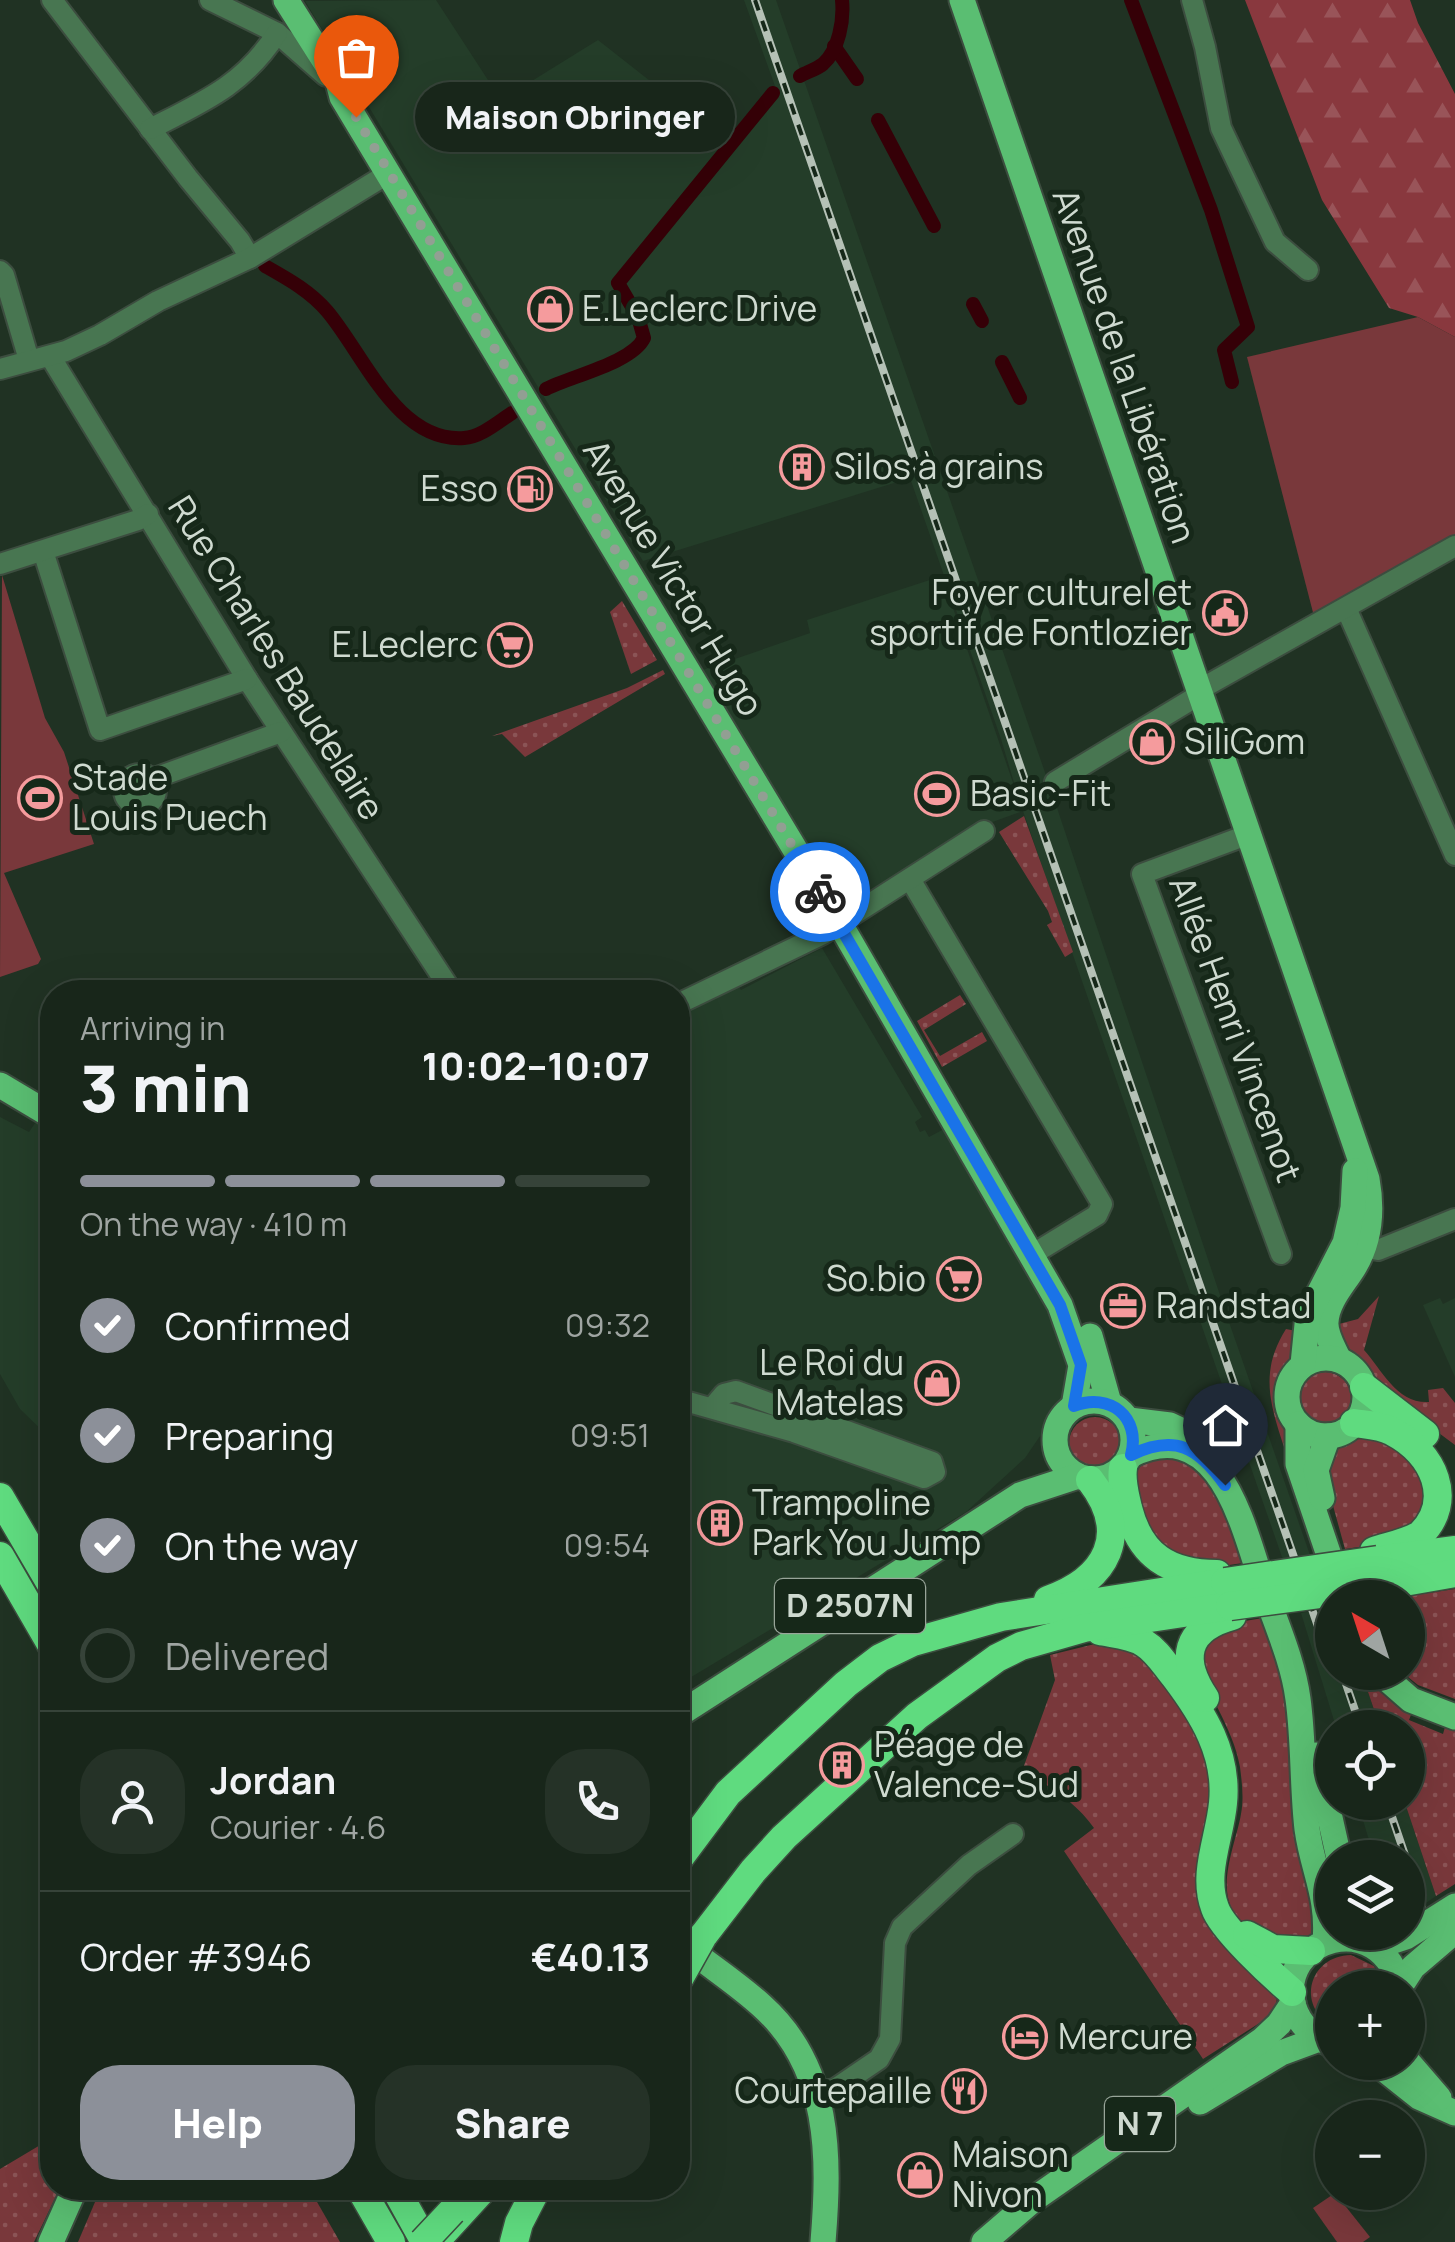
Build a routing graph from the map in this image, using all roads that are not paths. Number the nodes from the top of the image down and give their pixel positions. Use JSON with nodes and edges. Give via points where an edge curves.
{"nodes":[{"id":1,"x":52,"y":0,"type":"edge"},
{"id":2,"x":210,"y":0,"type":"edge"},
{"id":3,"x":283,"y":0,"type":"edge"},
{"id":4,"x":962,"y":0,"type":"edge"},
{"id":5,"x":1192,"y":0,"type":"edge"},
{"id":6,"x":272,"y":30,"type":"junction"},
{"id":7,"x":342,"y":96,"type":"junction"},
{"id":8,"x":150,"y":129,"type":"junction"},
{"id":9,"x":389,"y":173,"type":"junction"},
{"id":10,"x":250,"y":258,"type":"junction"},
{"id":11,"x":1308,"y":270,"type":"dead end"},
{"id":12,"x":0,"y":271,"type":"edge"},
{"id":13,"x":40,"y":358,"type":"junction"},
{"id":14,"x":0,"y":369,"type":"edge"},
{"id":15,"x":148,"y":514,"type":"junction"},
{"id":16,"x":1455,"y":546,"type":"edge"},
{"id":17,"x":43,"y":551,"type":"junction"},
{"id":18,"x":0,"y":564,"type":"edge"},
{"id":19,"x":1346,"y":608,"type":"junction"},
{"id":20,"x":247,"y":679,"type":"junction"},
{"id":21,"x":1198,"y":693,"type":"junction"},
{"id":22,"x":281,"y":732,"type":"junction"},
{"id":23,"x":152,"y":779,"type":"dead end"},
{"id":24,"x":1055,"y":782,"type":"dead end"},
{"id":25,"x":984,"y":831,"type":"dead end"},
{"id":26,"x":1247,"y":835,"type":"junction"},
{"id":27,"x":1455,"y":854,"type":"edge"},
{"id":28,"x":910,"y":879,"type":"junction"},
{"id":29,"x":840,"y":924,"type":"junction"},
{"id":30,"x":444,"y":980,"type":"edge"},
{"id":31,"x":690,"y":998,"type":"edge"},
{"id":32,"x":0,"y":1085,"type":"edge"},
{"id":33,"x":0,"y":1098,"type":"edge"},
{"id":34,"x":40,"y":1109,"type":"edge"},
{"id":35,"x":40,"y":1121,"type":"edge"},
{"id":36,"x":996,"y":1195,"type":"junction"},
{"id":37,"x":1455,"y":1219,"type":"edge"},
{"id":38,"x":1354,"y":1246,"type":"junction"},
{"id":39,"x":1038,"y":1251,"type":"junction"},
{"id":40,"x":1281,"y":1254,"type":"dead end"},
{"id":41,"x":1339,"y":1360,"type":"junction"},
{"id":42,"x":1304,"y":1364,"type":"junction"},
{"id":43,"x":1364,"y":1387,"type":"junction"},
{"id":44,"x":690,"y":1401,"type":"edge"},
{"id":45,"x":1074,"y":1406,"type":"junction"},
{"id":46,"x":713,"y":1407,"type":"junction"},
{"id":47,"x":1119,"y":1411,"type":"junction"},
{"id":48,"x":1354,"y":1423,"type":"junction"},
{"id":49,"x":1298,"y":1424,"type":"junction"},
{"id":50,"x":1328,"y":1436,"type":"junction"},
{"id":51,"x":1056,"y":1448,"type":"junction"},
{"id":52,"x":1127,"y":1462,"type":"junction"},
{"id":53,"x":1455,"y":1462,"type":"edge"},
{"id":54,"x":1084,"y":1478,"type":"junction"},
{"id":55,"x":1020,"y":1495,"type":"junction"},
{"id":56,"x":0,"y":1498,"type":"edge"},
{"id":57,"x":1455,"y":1550,"type":"edge"},
{"id":58,"x":0,"y":1556,"type":"edge"},
{"id":59,"x":1380,"y":1565,"type":"junction"},
{"id":60,"x":40,"y":1566,"type":"edge"},
{"id":61,"x":1455,"y":1573,"type":"edge"},
{"id":62,"x":1326,"y":1580,"type":"edge"},
{"id":63,"x":1345,"y":1580,"type":"edge"},
{"id":64,"x":1351,"y":1580,"type":"edge"},
{"id":65,"x":1315,"y":1583,"type":"edge"},
{"id":66,"x":1315,"y":1588,"type":"edge"},
{"id":67,"x":1228,"y":1595,"type":"junction"},
{"id":68,"x":1001,"y":1618,"type":"junction"},
{"id":69,"x":40,"y":1625,"type":"edge"},
{"id":70,"x":1084,"y":1628,"type":"junction"},
{"id":71,"x":1400,"y":1690,"type":"edge"},
{"id":72,"x":1419,"y":1690,"type":"edge"},
{"id":73,"x":1455,"y":1703,"type":"edge"},
{"id":74,"x":690,"y":1706,"type":"edge"},
{"id":75,"x":1455,"y":1717,"type":"edge"},
{"id":76,"x":1013,"y":1834,"type":"dead end"},
{"id":77,"x":1335,"y":1840,"type":"edge"},
{"id":78,"x":690,"y":1844,"type":"edge"},
{"id":79,"x":1315,"y":1866,"type":"edge"},
{"id":80,"x":1455,"y":1906,"type":"edge"},
{"id":81,"x":1425,"y":1925,"type":"edge"},
{"id":82,"x":1455,"y":1931,"type":"edge"},
{"id":83,"x":697,"y":1935,"type":"edge"},
{"id":84,"x":1315,"y":1947,"type":"edge"},
{"id":85,"x":1315,"y":1949,"type":"edge"},
{"id":86,"x":1376,"y":1950,"type":"edge"},
{"id":87,"x":1395,"y":1970,"type":"edge"},
{"id":88,"x":1412,"y":1970,"type":"edge"},
{"id":89,"x":1292,"y":1998,"type":"junction"},
{"id":90,"x":1315,"y":2035,"type":"edge"},
{"id":91,"x":1315,"y":2045,"type":"edge"},
{"id":92,"x":1397,"y":2080,"type":"edge"},
{"id":93,"x":1422,"y":2080,"type":"edge"},
{"id":94,"x":809,"y":2094,"type":"junction"},
{"id":95,"x":1454,"y":2112,"type":"edge"},
{"id":96,"x":70,"y":2200,"type":"edge"},
{"id":97,"x":362,"y":2200,"type":"edge"},
{"id":98,"x":365,"y":2200,"type":"edge"},
{"id":99,"x":401,"y":2200,"type":"edge"},
{"id":100,"x":464,"y":2200,"type":"edge"},
{"id":101,"x":470,"y":2200,"type":"edge"},
{"id":102,"x":532,"y":2200,"type":"edge"},
{"id":103,"x":454,"y":2214,"type":"junction"},
{"id":104,"x":52,"y":2242,"type":"edge"},
{"id":105,"x":379,"y":2242,"type":"edge"},
{"id":106,"x":391,"y":2242,"type":"edge"},
{"id":107,"x":424,"y":2242,"type":"edge"},
{"id":108,"x":434,"y":2242,"type":"edge"},
{"id":109,"x":514,"y":2242,"type":"edge"},
{"id":110,"x":809,"y":2242,"type":"edge"},
{"id":111,"x":824,"y":2242,"type":"edge"},
{"id":112,"x":984,"y":2242,"type":"edge"},
{"id":113,"x":1005,"y":2242,"type":"edge"}],
"edges":[{"from":1,"to":8,"type":"street"},
{"from":2,"to":6,"type":"street"},
{"from":3,"to":6,"type":"street","name":"Avenue Victor Hugo"},
{"from":3,"to":7,"type":"main road","name":"Avenue Victor Hugo"},
{"from":4,"to":21,"type":"main road","name":"Avenue de la Libération"},
{"from":5,"to":11,"type":"street","via":[[1222,128],[1275,242]]},
{"from":6,"to":7,"type":"street"},
{"from":6,"to":8,"type":"street","name":"Avenue Victor Hugo","via":[[260,58],[227,89]]},
{"from":7,"to":9,"type":"main road","name":"Avenue Victor Hugo"},
{"from":8,"to":10,"type":"street"},
{"from":9,"to":10,"type":"street"},
{"from":9,"to":29,"type":"main road","name":"Avenue Victor Hugo"},
{"from":10,"to":13,"type":"street","via":[[100,335]]},
{"from":12,"to":13,"type":"street","name":"Rue Charles Baudelaire"},
{"from":13,"to":14,"type":"street"},
{"from":13,"to":15,"type":"street","name":"Rue Charles Baudelaire"},
{"from":15,"to":17,"type":"street"},
{"from":15,"to":20,"type":"street","name":"Rue Charles Baudelaire"},
{"from":16,"to":19,"type":"street"},
{"from":17,"to":18,"type":"street"},
{"from":17,"to":20,"type":"street","via":[[100,730]]},
{"from":19,"to":21,"type":"street"},
{"from":19,"to":27,"type":"street"},
{"from":20,"to":22,"type":"street","name":"Rue Charles Baudelaire"},
{"from":21,"to":24,"type":"street"},
{"from":21,"to":26,"type":"main road","name":"Avenue de la Libération"},
{"from":22,"to":23,"type":"street"},
{"from":22,"to":30,"type":"street","name":"Rue Charles Baudelaire"},
{"from":25,"to":28,"type":"street"},
{"from":26,"to":38,"type":"main road","name":"Avenue de la Libération","via":[[1355,1151]]},
{"from":26,"to":40,"type":"street","name":"Allée Henri Vincenot","via":[[1142,874]]},
{"from":28,"to":29,"type":"street"},
{"from":28,"to":39,"type":"street","via":[[1102,1204],[1097,1215]]},
{"from":29,"to":31,"type":"street"},
{"from":29,"to":36,"type":"main road","name":"Avenue Victor Hugo"},
{"from":32,"to":34,"type":"main road"},
{"from":33,"to":35,"type":"main road"},
{"from":36,"to":39,"type":"main road","name":"Avenue Victor Hugo"},
{"from":36,"to":45,"type":"main road","name":"Avenue Victor Hugo","via":[[1070,1327],[1081,1365]]},
{"from":37,"to":38,"type":"street","via":[[1390,1247]]},
{"from":38,"to":41,"type":"main road","name":"Avenue de la Libération","via":[[1326,1318]]},
{"from":38,"to":42,"type":"main road","name":"Avenue de la Libération","via":[[1308,1315]]},
{"from":39,"to":47,"type":"main road","name":"Avenue Victor Hugo","via":[[1088,1332]]},
{"from":41,"to":42,"type":"main road"},
{"from":41,"to":43,"type":"main road"},
{"from":42,"to":49,"type":"main road","via":[[1286,1393]]},
{"from":43,"to":48,"type":"main road","via":[[1364,1406]]},
{"from":43,"to":53,"type":"highway"},
{"from":44,"to":46,"type":"street"},
{"from":45,"to":47,"type":"main road","via":[[1085,1402]]},
{"from":45,"to":51,"type":"main road","via":[[1060,1420]]},
{"from":46,"to":46,"type":"street","via":[[736,1391],[932,1462],[935,1472],[924,1478]]},
{"from":47,"to":52,"type":"main road","via":[[1134,1437]]},
{"from":47,"to":77,"type":"main road","via":[[1200,1437],[1234,1485],[1294,1656]]},
{"from":48,"to":50,"type":"main road"},
{"from":48,"to":59,"type":"highway","via":[[1396,1433],[1432,1462],[1445,1485],[1442,1511]]},
{"from":49,"to":50,"type":"main road"},
{"from":49,"to":62,"type":"main road","via":[[1300,1474]]},
{"from":50,"to":64,"type":"main road","via":[[1318,1484]]},
{"from":51,"to":54,"type":"main road","via":[[1068,1470]]},
{"from":51,"to":55,"type":"main road","number":"D 2507N"},
{"from":52,"to":54,"type":"main road","via":[[1113,1475]]},
{"from":52,"to":67,"type":"highway","via":[[1122,1480],[1144,1545],[1166,1564]]},
{"from":52,"to":79,"type":"main road","via":[[1162,1444],[1190,1450],[1219,1477],[1238,1511],[1298,1694]]},
{"from":54,"to":55,"type":"main road","number":"D 2507N"},
{"from":54,"to":68,"type":"highway","via":[[1106,1504],[1112,1527],[1104,1559],[1072,1592]]},
{"from":55,"to":74,"type":"main road","number":"D 2507N"},
{"from":56,"to":60,"type":"highway"},
{"from":57,"to":59,"type":"highway"},
{"from":58,"to":69,"type":"highway"},
{"from":59,"to":61,"type":"highway"},
{"from":59,"to":63,"type":"highway","bridge":true},
{"from":65,"to":67,"type":"highway","bridge":true,"via":[[1284,1574]]},
{"from":66,"to":67,"type":"highway","bridge":true},
{"from":67,"to":68,"type":"highway"},
{"from":67,"to":70,"type":"highway"},
{"from":67,"to":84,"type":"highway","via":[[1189,1656],[1234,1770],[1236,1809],[1222,1894],[1230,1915],[1259,1943],[1291,1952]]},
{"from":68,"to":78,"type":"highway","via":[[880,1658],[728,1792]]},
{"from":70,"to":83,"type":"highway","via":[[997,1658],[931,1705],[770,1851]]},
{"from":70,"to":89,"type":"highway","via":[[1149,1646],[1203,1717],[1223,1784],[1209,1875],[1214,1907]]},
{"from":71,"to":75,"type":"main road"},
{"from":72,"to":73,"type":"main road"},
{"from":76,"to":94,"type":"street","via":[[902,1928],[886,2050],[835,2088]]},
{"from":80,"to":81,"type":"main road"},
{"from":82,"to":88,"type":"main road"},
{"from":83,"to":94,"type":"main road","via":[[723,1977],[764,2008],[800,2053]]},
{"from":85,"to":89,"type":"main road","via":[[1299,1965]]},
{"from":86,"to":87,"type":"main road"},
{"from":89,"to":90,"type":"main road"},
{"from":89,"to":112,"type":"main road","number":"N 7","via":[[1262,2040],[1034,2199]]},
{"from":91,"to":113,"type":"main road","number":"N 7","via":[[1280,2053],[1210,2096]]},
{"from":92,"to":95,"type":"main road"},
{"from":93,"to":95,"type":"main road"},
{"from":94,"to":110,"type":"main road"},
{"from":94,"to":111,"type":"main road","via":[[828,2161]]},
{"from":96,"to":104,"type":"main road"},
{"from":97,"to":105,"type":"highway"},
{"from":98,"to":106,"type":"highway"},
{"from":99,"to":107,"type":"highway"},
{"from":100,"to":103,"type":"highway"},
{"from":101,"to":103,"type":"highway"},
{"from":102,"to":109,"type":"highway"},
{"from":103,"to":107,"type":"highway","bridge":true},
{"from":103,"to":108,"type":"highway"}]}
